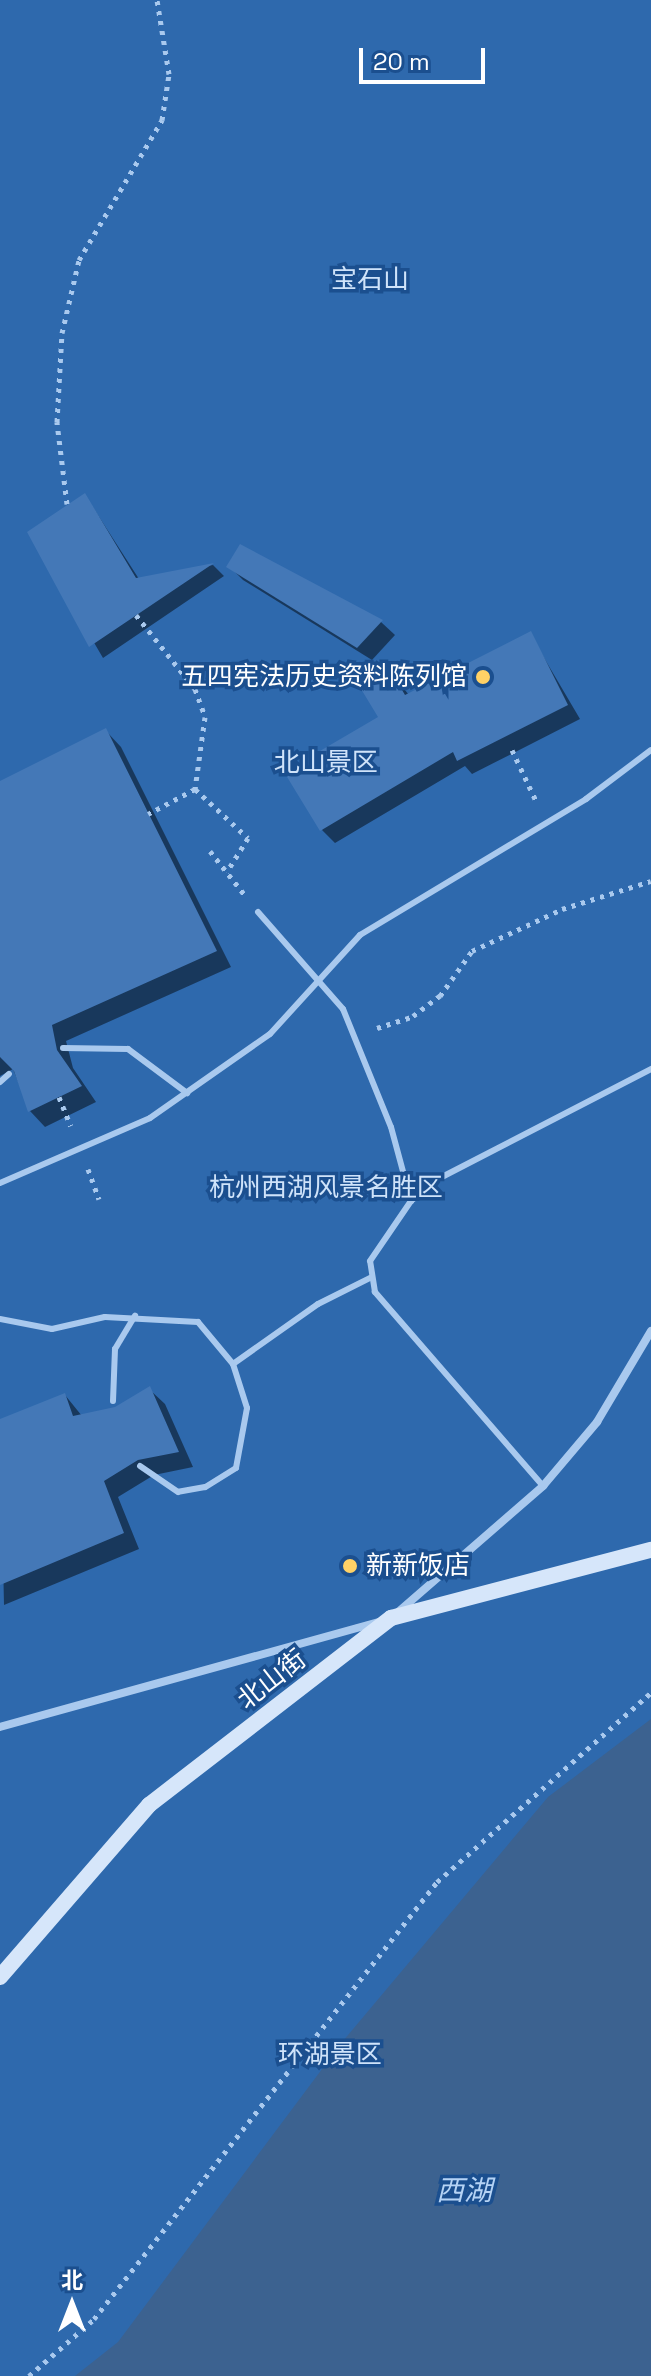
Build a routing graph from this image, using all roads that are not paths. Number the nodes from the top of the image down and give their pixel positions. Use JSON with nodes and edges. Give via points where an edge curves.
{"nodes":[{"id":1,"x":651,"y":750,"type":"edge"},
{"id":2,"x":258,"y":912,"type":"road end"},
{"id":3,"x":320,"y":979,"type":"junction"},
{"id":4,"x":63,"y":1048,"type":"dead end"},
{"id":5,"x":651,"y":1069,"type":"edge"},
{"id":6,"x":9,"y":1074,"type":"dead end"},
{"id":7,"x":0,"y":1082,"type":"edge"},
{"id":8,"x":187,"y":1093,"type":"junction"},
{"id":9,"x":0,"y":1183,"type":"edge"},
{"id":10,"x":411,"y":1201,"type":"junction"},
{"id":11,"x":372,"y":1277,"type":"junction"},
{"id":12,"x":135,"y":1316,"type":"junction"},
{"id":13,"x":0,"y":1319,"type":"edge"},
{"id":14,"x":651,"y":1331,"type":"edge"},
{"id":15,"x":233,"y":1364,"type":"junction"},
{"id":16,"x":113,"y":1401,"type":"dead end"},
{"id":17,"x":140,"y":1466,"type":"dead end"},
{"id":18,"x":543,"y":1486,"type":"junction"},
{"id":19,"x":651,"y":1550,"type":"edge"},
{"id":20,"x":391,"y":1618,"type":"junction"},
{"id":21,"x":0,"y":1727,"type":"edge"},
{"id":22,"x":0,"y":1977,"type":"edge"}],
"edges":[{"from":1,"to":3,"type":"lane","via":[[546,823],[360,935]]},
{"from":2,"to":3,"type":"lane"},
{"from":3,"to":8,"type":"lane","via":[[270,1034]]},
{"from":3,"to":10,"type":"lane","via":[[354,1036]]},
{"from":4,"to":8,"type":"lane","via":[[128,1049]]},
{"from":5,"to":10,"type":"lane","via":[[438,1179]]},
{"from":6,"to":7,"type":"lane"},
{"from":8,"to":9,"type":"lane","via":[[150,1118]]},
{"from":10,"to":11,"type":"lane","via":[[370,1261]]},
{"from":11,"to":15,"type":"lane","via":[[318,1304]]},
{"from":11,"to":18,"type":"lane","via":[[375,1292]]},
{"from":12,"to":13,"type":"lane","via":[[52,1329]]},
{"from":12,"to":15,"type":"lane","via":[[198,1322]]},
{"from":12,"to":16,"type":"lane","via":[[115,1349]]},
{"from":14,"to":18,"type":"street","via":[[597,1422]]},
{"from":15,"to":17,"type":"lane","via":[[247,1408],[236,1468],[205,1487],[178,1492]]},
{"from":18,"to":20,"type":"street"},
{"from":19,"to":20,"type":"main road","name":"北山街"},
{"from":20,"to":21,"type":"street"},
{"from":20,"to":22,"type":"main road","name":"北山街","via":[[149,1805]]}]}
